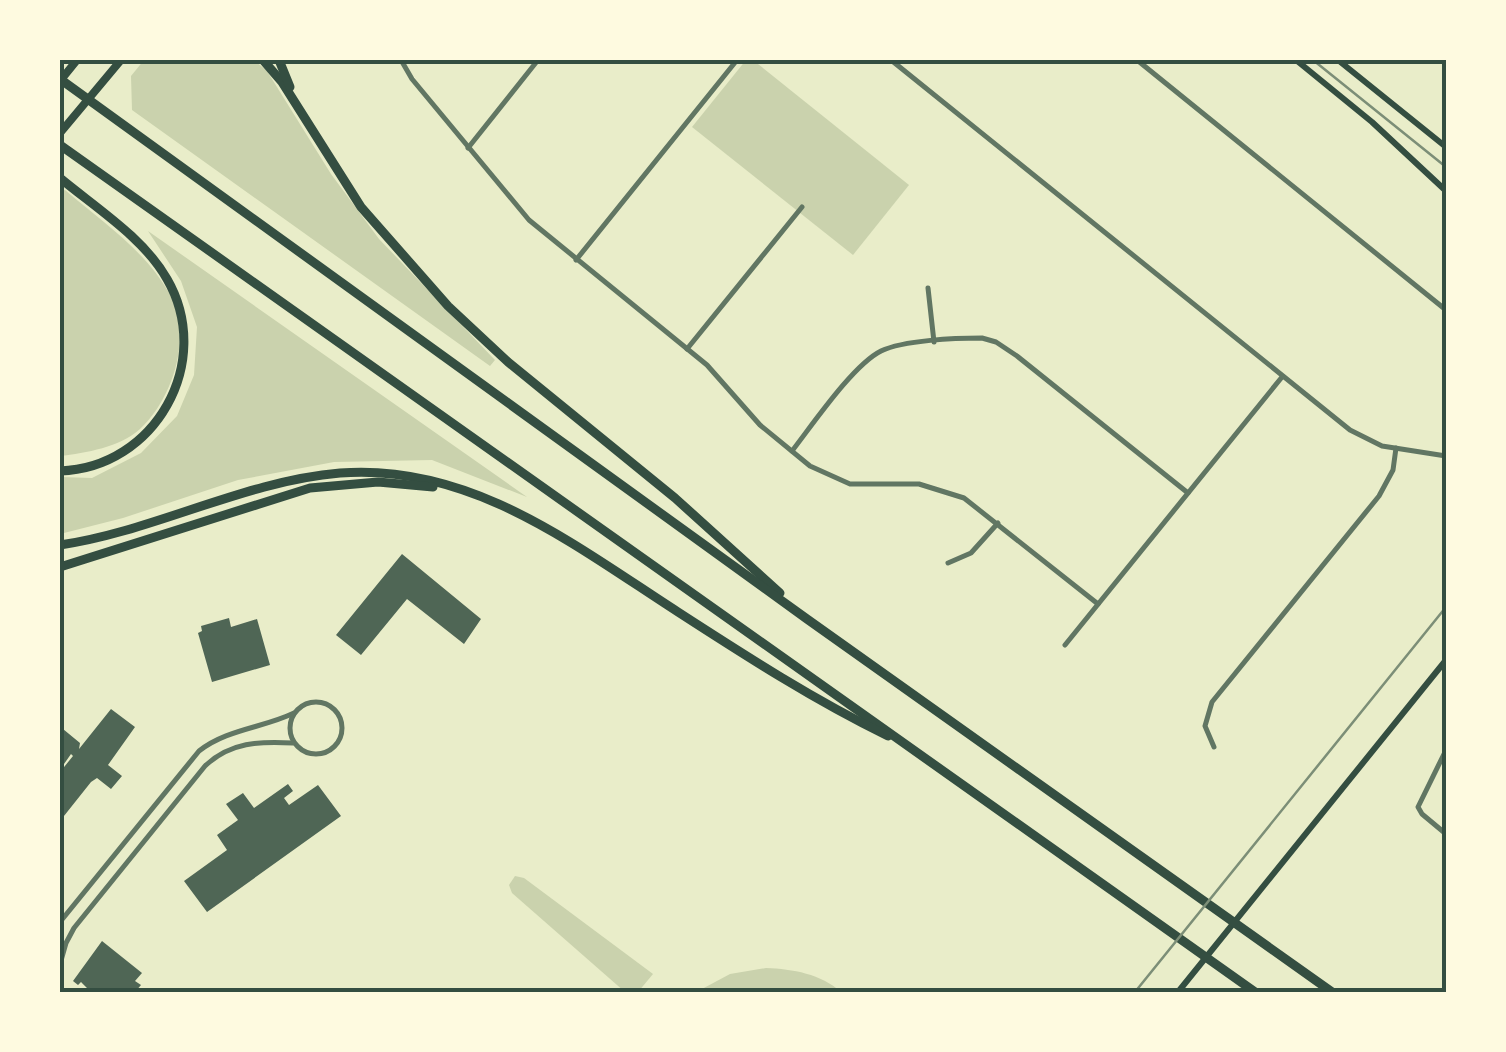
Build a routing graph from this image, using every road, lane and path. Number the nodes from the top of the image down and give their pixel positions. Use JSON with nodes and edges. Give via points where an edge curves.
{"nodes":[{"id":1,"x":77,"y":60,"type":"edge"},
{"id":2,"x":121,"y":60,"type":"edge"},
{"id":3,"x":264,"y":60,"type":"edge"},
{"id":4,"x":279,"y":60,"type":"edge"},
{"id":5,"x":401,"y":60,"type":"edge"},
{"id":6,"x":538,"y":60,"type":"edge"},
{"id":7,"x":738,"y":60,"type":"edge"},
{"id":8,"x":890,"y":60,"type":"edge"},
{"id":9,"x":1137,"y":60,"type":"edge"},
{"id":10,"x":1296,"y":60,"type":"edge"},
{"id":11,"x":1338,"y":60,"type":"edge"},
{"id":12,"x":60,"y":80,"type":"edge"},
{"id":13,"x":293,"y":99,"type":"junction"},
{"id":14,"x":60,"y":133,"type":"edge"},
{"id":15,"x":60,"y":146,"type":"edge"},
{"id":16,"x":1446,"y":147,"type":"edge"},
{"id":17,"x":468,"y":148,"type":"junction"},
{"id":18,"x":60,"y":178,"type":"edge"},
{"id":19,"x":1446,"y":191,"type":"edge"},
{"id":20,"x":802,"y":207,"type":"dead end"},
{"id":21,"x":576,"y":260,"type":"junction"},
{"id":22,"x":928,"y":288,"type":"dead end"},
{"id":23,"x":1446,"y":310,"type":"edge"},
{"id":24,"x":934,"y":342,"type":"junction"},
{"id":25,"x":687,"y":349,"type":"junction"},
{"id":26,"x":1282,"y":377,"type":"junction"},
{"id":27,"x":1396,"y":448,"type":"junction"},
{"id":28,"x":792,"y":450,"type":"junction"},
{"id":29,"x":1446,"y":456,"type":"edge"},
{"id":30,"x":60,"y":471,"type":"edge"},
{"id":31,"x":1188,"y":493,"type":"junction"},
{"id":32,"x":484,"y":498,"type":"junction"},
{"id":33,"x":998,"y":523,"type":"junction"},
{"id":34,"x":60,"y":545,"type":"edge"},
{"id":35,"x":948,"y":563,"type":"dead end"},
{"id":36,"x":60,"y":567,"type":"edge"},
{"id":37,"x":1098,"y":604,"type":"junction"},
{"id":38,"x":808,"y":619,"type":"junction"},
{"id":39,"x":1065,"y":645,"type":"dead end"},
{"id":40,"x":1446,"y":660,"type":"edge"},
{"id":41,"x":294,"y":712,"type":"junction"},
{"id":42,"x":293,"y":743,"type":"junction"},
{"id":43,"x":1214,"y":747,"type":"dead end"},
{"id":44,"x":912,"y":748,"type":"junction"},
{"id":45,"x":1446,"y":750,"type":"edge"},
{"id":46,"x":1446,"y":834,"type":"edge"},
{"id":47,"x":60,"y":922,"type":"edge"},
{"id":48,"x":60,"y":964,"type":"edge"},
{"id":49,"x":1178,"y":992,"type":"edge"},
{"id":50,"x":1255,"y":992,"type":"edge"},
{"id":51,"x":1332,"y":992,"type":"edge"}],
"edges":[{"from":1,"to":12,"type":"main road"},
{"from":2,"to":14,"type":"main road"},
{"from":3,"to":13,"type":"highway"},
{"from":4,"to":13,"type":"highway"},
{"from":5,"to":17,"type":"street"},
{"from":6,"to":17,"type":"street"},
{"from":7,"to":21,"type":"street"},
{"from":8,"to":26,"type":"street"},
{"from":9,"to":23,"type":"street"},
{"from":10,"to":19,"type":"main road"},
{"from":11,"to":16,"type":"main road"},
{"from":12,"to":38,"type":"highway"},
{"from":13,"to":38,"type":"highway","via":[[361,207],[448,306]]},
{"from":15,"to":44,"type":"highway"},
{"from":17,"to":21,"type":"street","via":[[529,220]]},
{"from":18,"to":30,"type":"highway","via":[[160,268],[179,305],[184,347],[171,400],[148,433],[103,462]]},
{"from":20,"to":25,"type":"street"},
{"from":21,"to":25,"type":"street"},
{"from":22,"to":24,"type":"street"},
{"from":24,"to":28,"type":"street","via":[[889,348],[865,362]]},
{"from":24,"to":31,"type":"street","via":[[982,338],[1007,348]]},
{"from":25,"to":28,"type":"street"},
{"from":26,"to":27,"type":"street","via":[[1360,437]]},
{"from":26,"to":31,"type":"street"},
{"from":27,"to":29,"type":"street"},
{"from":27,"to":43,"type":"street","via":[[1379,496],[1212,702],[1205,726]]},
{"from":28,"to":33,"type":"street","via":[[850,484],[949,491]]},
{"from":31,"to":37,"type":"street"},
{"from":32,"to":34,"type":"highway","via":[[411,477],[324,475]]},
{"from":32,"to":36,"type":"highway","via":[[401,483],[330,485]]},
{"from":32,"to":44,"type":"highway","via":[[542,523],[776,674]]},
{"from":33,"to":35,"type":"street","via":[[971,553]]},
{"from":33,"to":37,"type":"street"},
{"from":37,"to":39,"type":"street"},
{"from":38,"to":51,"type":"highway"},
{"from":40,"to":49,"type":"main road"},
{"from":41,"to":42,"type":"street"},
{"from":41,"to":42,"type":"street","via":[[309,702],[325,703],[342,726],[339,741],[321,754]]},
{"from":41,"to":47,"type":"street","via":[[199,751]]},
{"from":42,"to":48,"type":"street","via":[[232,748],[204,766],[74,928]]},
{"from":44,"to":50,"type":"highway"},
{"from":45,"to":46,"type":"street","via":[[1418,807]]}]}
